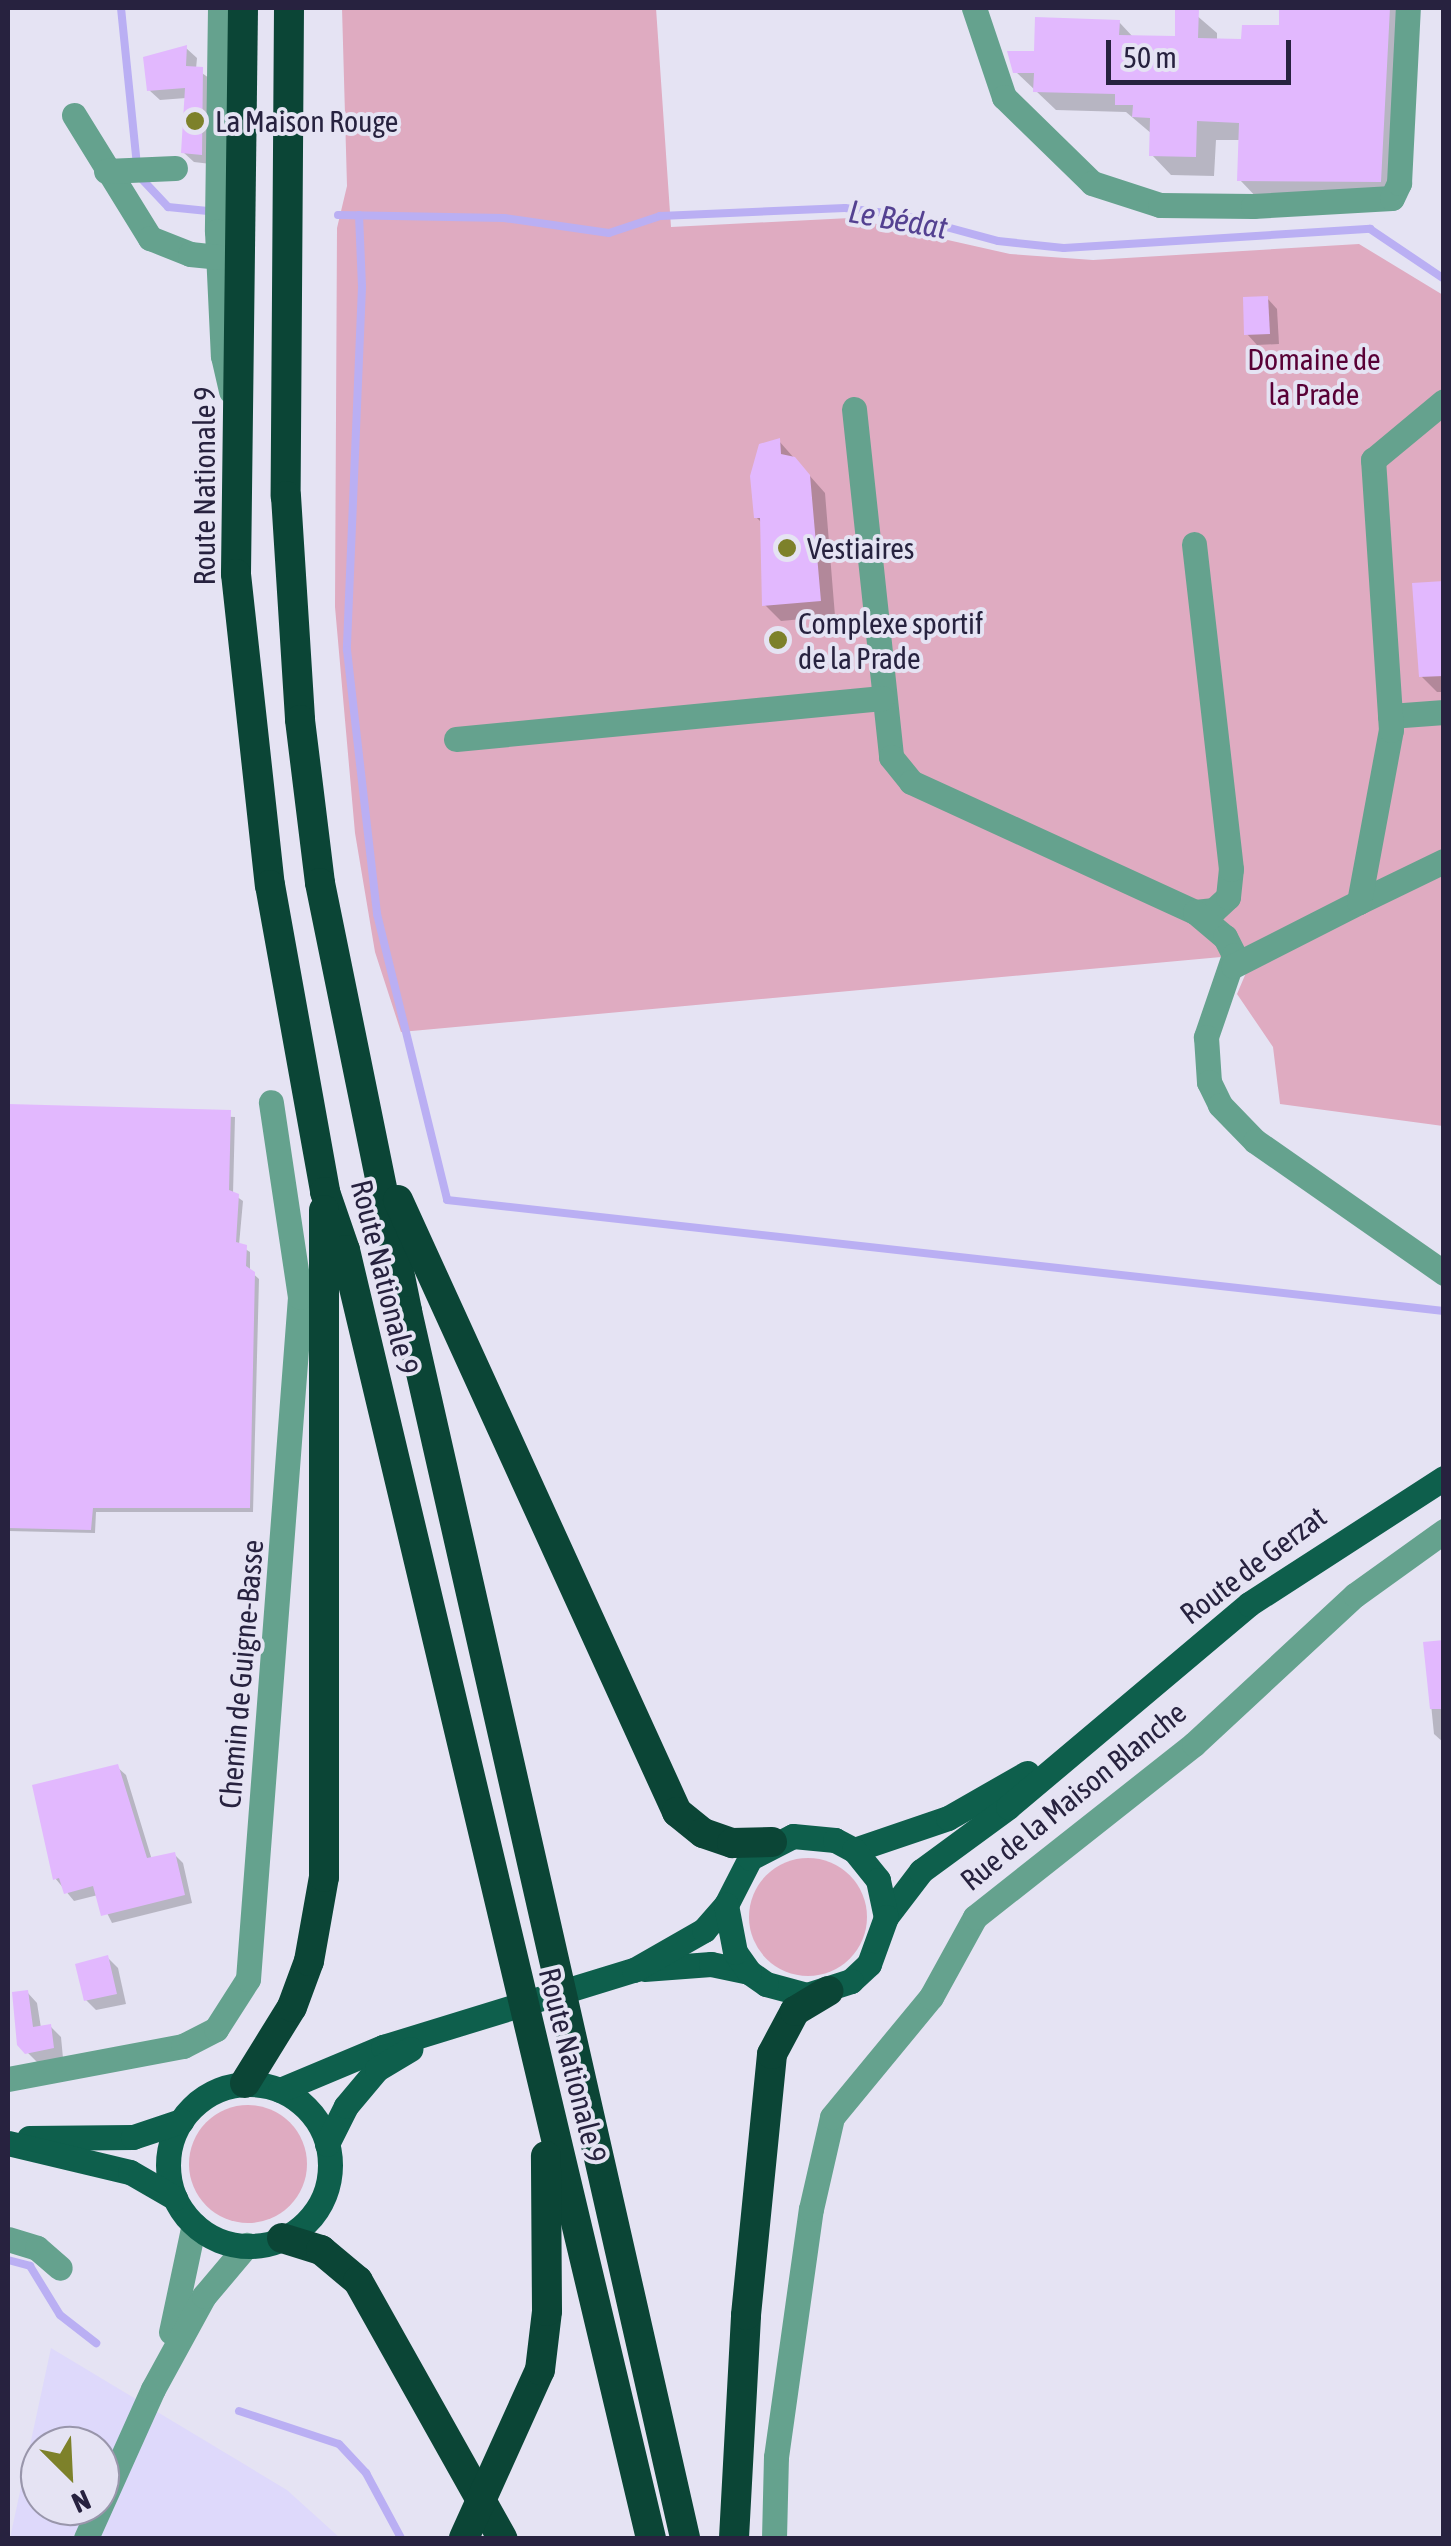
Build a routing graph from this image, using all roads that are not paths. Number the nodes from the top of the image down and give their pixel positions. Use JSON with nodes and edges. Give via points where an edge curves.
{"nodes":[{"id":1,"x":220,"y":8,"type":"edge"},
{"id":2,"x":244,"y":8,"type":"edge"},
{"id":3,"x":289,"y":8,"type":"edge"},
{"id":4,"x":974,"y":8,"type":"edge"},
{"id":5,"x":1408,"y":8,"type":"edge"},
{"id":6,"x":74,"y":115,"type":"dead end"},
{"id":7,"x":175,"y":168,"type":"dead end"},
{"id":8,"x":125,"y":169,"type":"junction"},
{"id":9,"x":218,"y":257,"type":"junction"},
{"id":10,"x":1444,"y":401,"type":"edge"},
{"id":11,"x":854,"y":409,"type":"dead end"},
{"id":12,"x":236,"y":410,"type":"junction"},
{"id":13,"x":1194,"y":544,"type":"dead end"},
{"id":14,"x":882,"y":698,"type":"junction"},
{"id":15,"x":1444,"y":712,"type":"edge"},
{"id":16,"x":1390,"y":716,"type":"junction"},
{"id":17,"x":456,"y":739,"type":"dead end"},
{"id":18,"x":1444,"y":861,"type":"edge"},
{"id":19,"x":1359,"y":902,"type":"junction"},
{"id":20,"x":1196,"y":912,"type":"junction"},
{"id":21,"x":1233,"y":966,"type":"junction"},
{"id":22,"x":271,"y":1102,"type":"dead end"},
{"id":23,"x":379,"y":1160,"type":"junction"},
{"id":24,"x":326,"y":1192,"type":"junction"},
{"id":25,"x":1444,"y":1272,"type":"edge"},
{"id":26,"x":1444,"y":1478,"type":"edge"},
{"id":27,"x":1444,"y":1532,"type":"edge"},
{"id":28,"x":1110,"y":1718,"type":"junction"},
{"id":29,"x":772,"y":1842,"type":"junction"},
{"id":30,"x":854,"y":1850,"type":"junction"},
{"id":31,"x":726,"y":1906,"type":"junction"},
{"id":32,"x":886,"y":1917,"type":"junction"},
{"id":33,"x":634,"y":1970,"type":"junction"},
{"id":34,"x":750,"y":1972,"type":"junction"},
{"id":35,"x":828,"y":1992,"type":"junction"},
{"id":36,"x":436,"y":2034,"type":"junction"},
{"id":37,"x":8,"y":2080,"type":"edge"},
{"id":38,"x":245,"y":2083,"type":"junction"},
{"id":39,"x":280,"y":2090,"type":"junction"},
{"id":40,"x":546,"y":2108,"type":"junction"},
{"id":41,"x":180,"y":2121,"type":"junction"},
{"id":42,"x":8,"y":2140,"type":"edge"},
{"id":43,"x":327,"y":2144,"type":"junction"},
{"id":44,"x":175,"y":2198,"type":"junction"},
{"id":45,"x":194,"y":2224,"type":"junction"},
{"id":46,"x":282,"y":2238,"type":"junction"},
{"id":47,"x":8,"y":2239,"type":"edge"},
{"id":48,"x":247,"y":2245,"type":"junction"},
{"id":49,"x":60,"y":2268,"type":"dead end"},
{"id":50,"x":153,"y":2390,"type":"junction"},
{"id":51,"x":86,"y":2538,"type":"edge"},
{"id":52,"x":464,"y":2538,"type":"edge"},
{"id":53,"x":502,"y":2538,"type":"edge"},
{"id":54,"x":651,"y":2538,"type":"edge"},
{"id":55,"x":685,"y":2538,"type":"edge"},
{"id":56,"x":734,"y":2538,"type":"edge"},
{"id":57,"x":774,"y":2538,"type":"edge"}],
"edges":[{"from":1,"to":9,"type":"street"},
{"from":2,"to":12,"type":"highway","name":"Route Nationale 9"},
{"from":3,"to":23,"type":"highway","name":"Route Nationale 9","via":[[286,496],[300,720],[320,883]]},
{"from":4,"to":5,"type":"street","via":[[1004,96],[1092,183],[1160,205],[1252,206],[1392,198],[1400,183]]},
{"from":6,"to":8,"type":"street"},
{"from":7,"to":8,"type":"street"},
{"from":8,"to":9,"type":"street","via":[[150,238]]},
{"from":9,"to":12,"type":"street","via":[[223,356]]},
{"from":10,"to":16,"type":"street","via":[[1373,460]]},
{"from":11,"to":14,"type":"street"},
{"from":12,"to":24,"type":"highway","name":"Route Nationale 9","via":[[236,574],[255,776]]},
{"from":13,"to":20,"type":"street","via":[[1230,869],[1228,896],[1214,910]]},
{"from":14,"to":17,"type":"street"},
{"from":14,"to":20,"type":"street","via":[[891,757],[912,782]]},
{"from":15,"to":16,"type":"street"},
{"from":16,"to":19,"type":"street","via":[[1390,754]]},
{"from":18,"to":19,"type":"street"},
{"from":19,"to":21,"type":"street"},
{"from":20,"to":21,"type":"street","via":[[1225,937]]},
{"from":21,"to":25,"type":"street","via":[[1206,1037],[1209,1082],[1220,1105],[1255,1141]]},
{"from":22,"to":37,"type":"street","name":"Chemin de Guigne-Basse","via":[[300,1297],[248,1979],[216,2029],[183,2046]]},
{"from":23,"to":29,"type":"highway","via":[[677,1812],[703,1833],[732,1842]]},
{"from":23,"to":55,"type":"highway","name":"Route Nationale 9","via":[[484,1663]]},
{"from":24,"to":38,"type":"highway","via":[[324,1877],[309,1961],[292,2007]]},
{"from":24,"to":40,"type":"highway","name":"Route Nationale 9"},
{"from":26,"to":28,"type":"main road","name":"Route de Gerzat","via":[[1294,1570]]},
{"from":27,"to":57,"type":"street","name":"Rue de la Maison Blanche","via":[[1355,1594],[1194,1744],[975,1917],[931,1998],[832,2117],[811,2209],[776,2457]]},
{"from":28,"to":30,"type":"main road","name":"Route de Gerzat","via":[[948,1818]]},
{"from":28,"to":32,"type":"main road","name":"Route de Gerzat","via":[[1008,1808],[920,1870]]},
{"from":29,"to":30,"type":"main road","via":[[814,1835]]},
{"from":29,"to":31,"type":"main road","via":[[734,1880]]},
{"from":30,"to":32,"type":"main road","via":[[878,1880]]},
{"from":31,"to":33,"type":"main road","via":[[704,1930]]},
{"from":31,"to":34,"type":"main road","via":[[735,1952]]},
{"from":32,"to":35,"type":"main road","via":[[869,1964]]},
{"from":33,"to":34,"type":"main road","via":[[711,1964]]},
{"from":33,"to":36,"type":"main road"},
{"from":34,"to":35,"type":"main road","via":[[786,1992]]},
{"from":35,"to":56,"type":"highway","via":[[795,2011],[772,2054],[746,2315]]},
{"from":36,"to":39,"type":"main road","via":[[383,2047]]},
{"from":36,"to":43,"type":"main road","via":[[377,2070],[346,2106]]},
{"from":38,"to":39,"type":"main road"},
{"from":38,"to":41,"type":"main road","via":[[198,2101]]},
{"from":39,"to":43,"type":"main road","via":[[318,2121]]},
{"from":40,"to":52,"type":"highway","via":[[547,2311],[540,2370]]},
{"from":40,"to":54,"type":"highway","name":"Route Nationale 9"},
{"from":41,"to":42,"type":"main road","via":[[133,2137]]},
{"from":41,"to":44,"type":"main road","via":[[170,2145]]},
{"from":42,"to":44,"type":"main road","via":[[130,2172]]},
{"from":43,"to":46,"type":"main road","via":[[330,2166],[316,2209]]},
{"from":44,"to":45,"type":"main road"},
{"from":45,"to":48,"type":"main road"},
{"from":45,"to":50,"type":"street","via":[[181,2304]]},
{"from":46,"to":48,"type":"main road"},
{"from":46,"to":53,"type":"highway","via":[[321,2250],[358,2281]]},
{"from":47,"to":49,"type":"street","via":[[37,2248]]},
{"from":48,"to":50,"type":"street","via":[[204,2296]]},
{"from":50,"to":51,"type":"street"}]}
